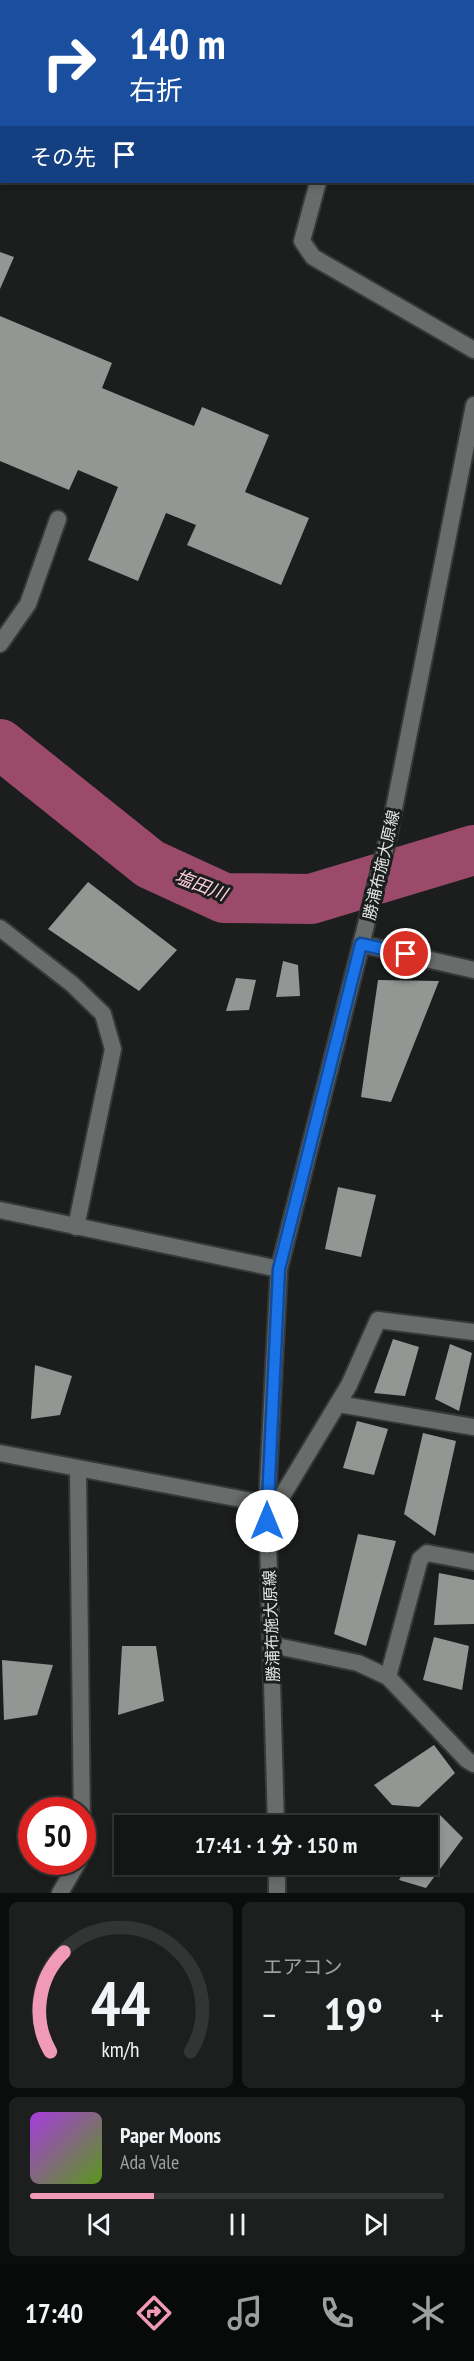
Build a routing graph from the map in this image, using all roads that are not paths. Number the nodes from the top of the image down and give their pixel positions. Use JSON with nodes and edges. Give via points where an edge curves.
{"nodes":[{"id":1,"x":318,"y":183,"type":"edge"},
{"id":2,"x":474,"y":350,"type":"edge"},
{"id":3,"x":474,"y":405,"type":"edge"},
{"id":4,"x":58,"y":519,"type":"dead end"},
{"id":5,"x":0,"y":644,"type":"edge"},
{"id":6,"x":0,"y":928,"type":"edge"},
{"id":7,"x":361,"y":944,"type":"junction"},
{"id":8,"x":474,"y":970,"type":"edge"},
{"id":9,"x":0,"y":1210,"type":"edge"},
{"id":10,"x":76,"y":1227,"type":"junction"},
{"id":11,"x":279,"y":1269,"type":"junction"},
{"id":12,"x":474,"y":1332,"type":"edge"},
{"id":13,"x":338,"y":1404,"type":"junction"},
{"id":14,"x":474,"y":1427,"type":"edge"},
{"id":15,"x":0,"y":1453,"type":"edge"},
{"id":16,"x":78,"y":1469,"type":"junction"},
{"id":17,"x":267,"y":1512,"type":"junction"},
{"id":18,"x":474,"y":1563,"type":"edge"},
{"id":19,"x":272,"y":1645,"type":"junction"},
{"id":20,"x":388,"y":1677,"type":"junction"},
{"id":21,"x":474,"y":1764,"type":"edge"},
{"id":22,"x":82,"y":1797,"type":"edge"},
{"id":23,"x":276,"y":1815,"type":"edge"},
{"id":24,"x":70,"y":1875,"type":"edge"},
{"id":25,"x":277,"y":1875,"type":"edge"},
{"id":26,"x":60,"y":1893,"type":"edge"},
{"id":27,"x":277,"y":1893,"type":"edge"}],
"edges":[{"from":1,"to":2,"type":"street","via":[[302,241],[313,257]]},
{"from":3,"to":7,"type":"street","name":"勝浦布施大原線","via":[[389,834]]},
{"from":4,"to":5,"type":"street","via":[[28,604]]},
{"from":6,"to":10,"type":"street","via":[[72,984],[103,1014],[113,1049]]},
{"from":7,"to":8,"type":"street"},
{"from":7,"to":11,"type":"street","name":"勝浦布施大原線"},
{"from":9,"to":10,"type":"street"},
{"from":10,"to":11,"type":"street"},
{"from":11,"to":17,"type":"street","name":"勝浦布施大原線"},
{"from":12,"to":13,"type":"street","via":[[378,1320]]},
{"from":13,"to":14,"type":"street"},
{"from":13,"to":17,"type":"street"},
{"from":15,"to":16,"type":"street"},
{"from":16,"to":17,"type":"street"},
{"from":16,"to":22,"type":"street"},
{"from":17,"to":19,"type":"street","name":"勝浦布施大原線"},
{"from":18,"to":20,"type":"street","via":[[427,1553],[420,1560]]},
{"from":19,"to":20,"type":"street","via":[[358,1663]]},
{"from":19,"to":23,"type":"street","name":"勝浦布施大原線"},
{"from":20,"to":21,"type":"street"},
{"from":24,"to":26,"type":"street"},
{"from":25,"to":27,"type":"street"}]}
